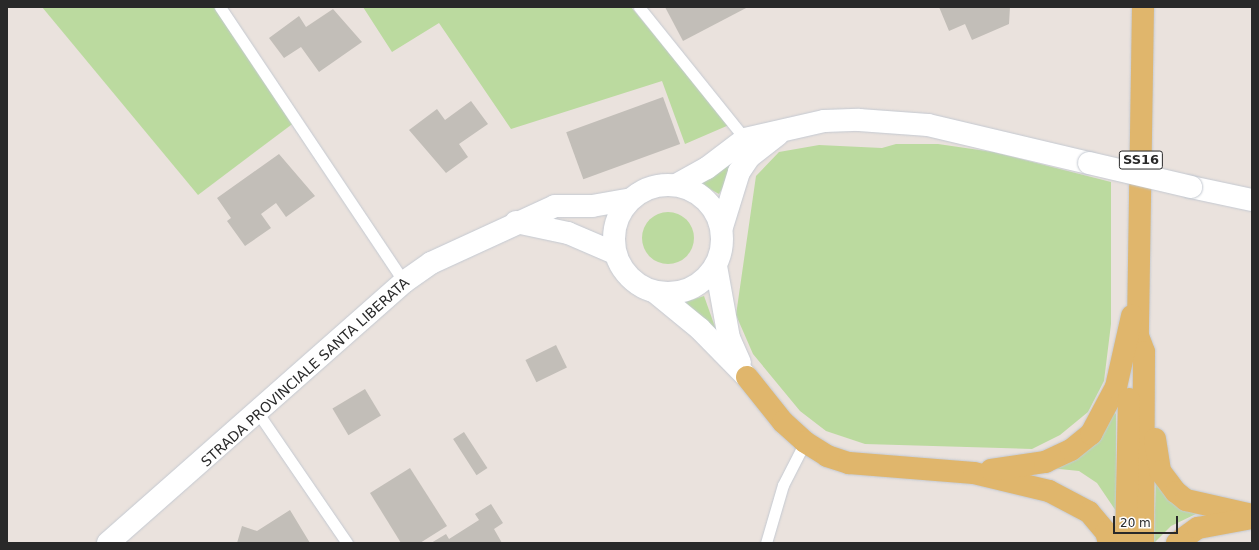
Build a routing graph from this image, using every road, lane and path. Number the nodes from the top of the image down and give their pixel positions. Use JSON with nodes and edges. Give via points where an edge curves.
{"nodes":[{"id":1,"x":220,"y":7,"type":"edge"},
{"id":2,"x":639,"y":7,"type":"edge"},
{"id":3,"x":1143,"y":7,"type":"edge"},
{"id":4,"x":789,"y":126,"type":"junction"},
{"id":5,"x":745,"y":139,"type":"junction"},
{"id":6,"x":676,"y":184,"type":"junction"},
{"id":7,"x":630,"y":199,"type":"junction"},
{"id":8,"x":1252,"y":200,"type":"edge"},
{"id":9,"x":516,"y":222,"type":"junction"},
{"id":10,"x":722,"y":227,"type":"junction"},
{"id":11,"x":615,"y":253,"type":"junction"},
{"id":12,"x":716,"y":266,"type":"junction"},
{"id":13,"x":1139,"y":281,"type":"junction"},
{"id":14,"x":404,"y":282,"type":"junction"},
{"id":15,"x":655,"y":292,"type":"junction"},
{"id":16,"x":1138,"y":336,"type":"junction"},
{"id":17,"x":747,"y":377,"type":"junction"},
{"id":18,"x":258,"y":413,"type":"junction"},
{"id":19,"x":805,"y":442,"type":"junction"},
{"id":20,"x":974,"y":473,"type":"junction"},
{"id":21,"x":1252,"y":515,"type":"edge"},
{"id":22,"x":1252,"y":518,"type":"edge"},
{"id":23,"x":108,"y":543,"type":"edge"},
{"id":24,"x":347,"y":543,"type":"edge"},
{"id":25,"x":766,"y":543,"type":"edge"},
{"id":26,"x":1109,"y":543,"type":"edge"},
{"id":27,"x":1126,"y":543,"type":"edge"},
{"id":28,"x":1143,"y":543,"type":"edge"},
{"id":29,"x":1177,"y":543,"type":"edge"}],
"edges":[{"from":1,"to":14,"type":"lane"},
{"from":2,"to":5,"type":"lane"},
{"from":3,"to":13,"type":"main road","number":"SS16"},
{"from":4,"to":5,"type":"main road"},
{"from":4,"to":8,"type":"main road","bridge":true,"via":[[859,120],[928,125]]},
{"from":4,"to":10,"type":"main road","via":[[749,157],[732,188]]},
{"from":5,"to":6,"type":"main road","via":[[707,168]]},
{"from":6,"to":7,"type":"main road","via":[[644,190]]},
{"from":6,"to":10,"type":"main road","via":[[705,198]]},
{"from":7,"to":9,"type":"main road","name":"STRADA PROVINCIALE SANTA LIBERATA","via":[[592,206],[554,206]]},
{"from":7,"to":11,"type":"main road","via":[[615,224]]},
{"from":9,"to":11,"type":"main road","via":[[568,233]]},
{"from":9,"to":14,"type":"main road","name":"STRADA PROVINCIALE SANTA LIBERATA","via":[[431,263]]},
{"from":10,"to":12,"type":"main road","via":[[722,247]]},
{"from":11,"to":15,"type":"main road","via":[[630,278]]},
{"from":12,"to":15,"type":"main road","via":[[690,289],[673,293]]},
{"from":12,"to":17,"type":"main road","via":[[729,338]]},
{"from":13,"to":16,"type":"main road","number":"SS16"},
{"from":13,"to":20,"type":"main road","via":[[1116,387],[1091,434],[1071,450],[1045,462]]},
{"from":13,"to":21,"type":"main road","via":[[1151,346],[1160,471],[1186,500]]},
{"from":14,"to":18,"type":"main road","name":"STRADA PROVINCIALE SANTA LIBERATA"},
{"from":15,"to":17,"type":"main road","via":[[700,328]]},
{"from":16,"to":27,"type":"main road","number":"SS16","via":[[1131,352]]},
{"from":16,"to":28,"type":"main road","number":"SS16","via":[[1144,352]]},
{"from":17,"to":19,"type":"main road","via":[[762,401]]},
{"from":18,"to":23,"type":"main road","name":"STRADA PROVINCIALE SANTA LIBERATA"},
{"from":18,"to":24,"type":"lane"},
{"from":19,"to":20,"type":"main road","via":[[849,463]]},
{"from":19,"to":25,"type":"lane","via":[[783,485]]},
{"from":20,"to":26,"type":"main road","via":[[1028,484],[1068,500],[1099,522]]},
{"from":22,"to":29,"type":"main road","via":[[1198,528]]}]}
